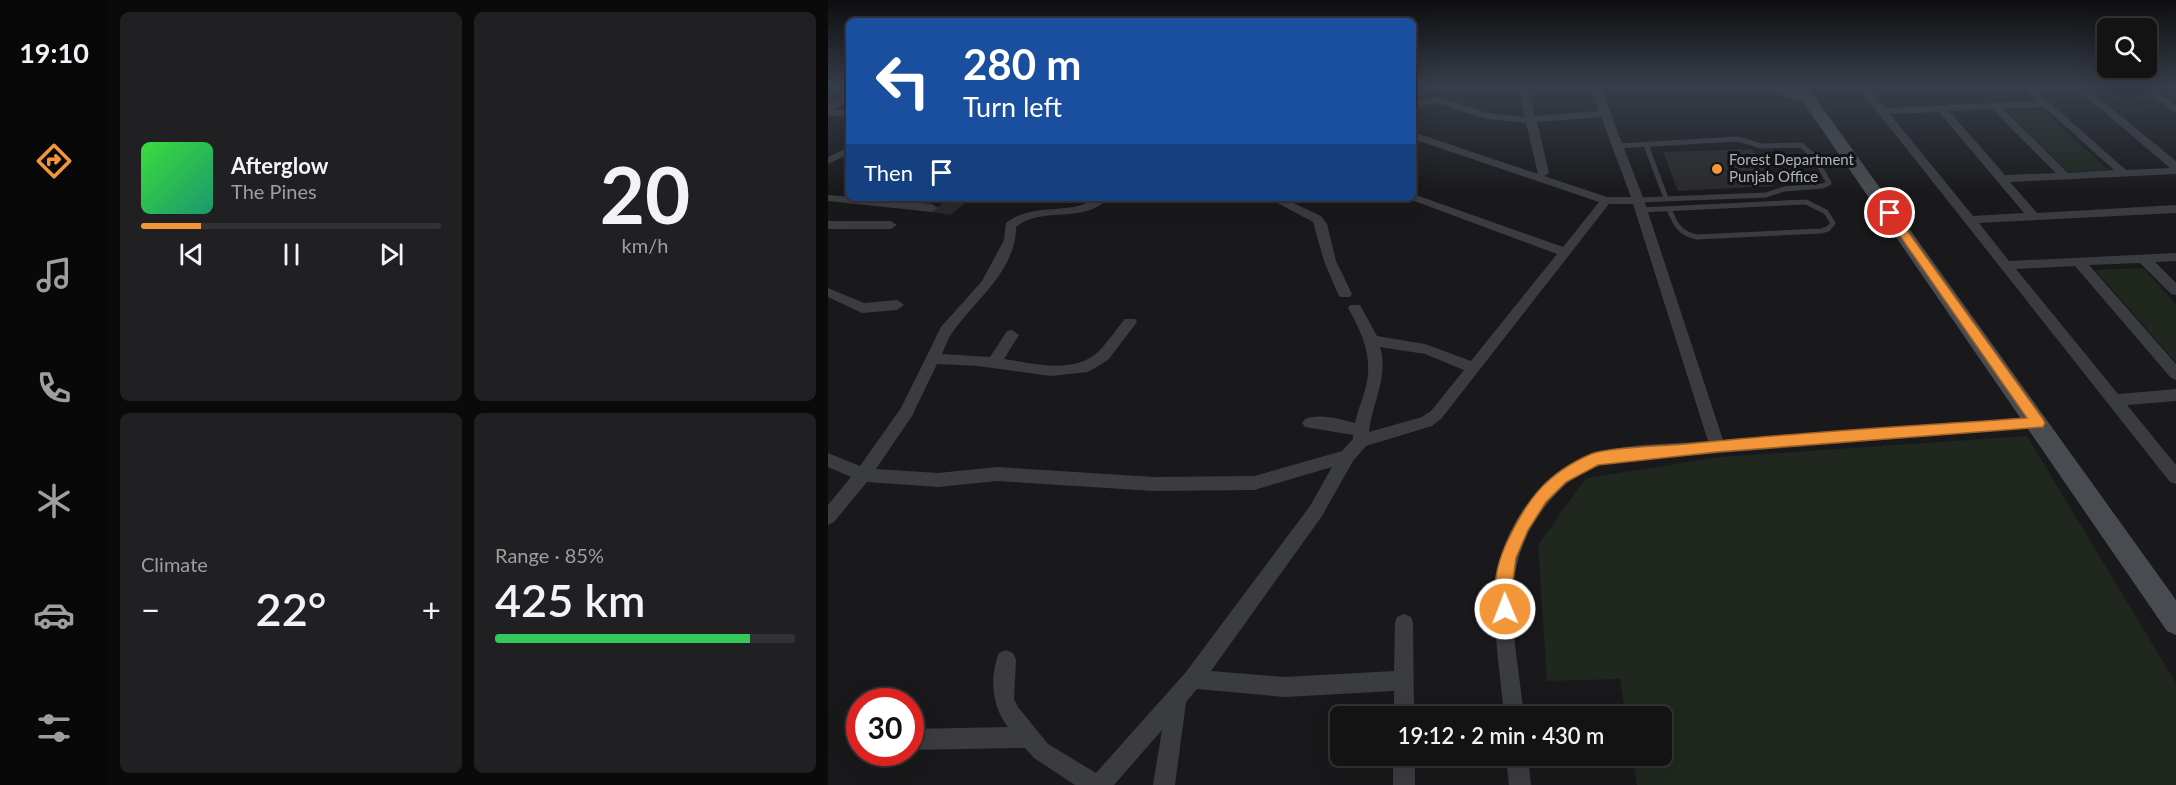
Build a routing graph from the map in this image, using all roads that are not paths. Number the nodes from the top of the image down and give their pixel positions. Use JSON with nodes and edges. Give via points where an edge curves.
{"nodes":[{"id":1,"x":1532,"y":123,"type":"edge"},
{"id":2,"x":1609,"y":123,"type":"edge"},
{"id":3,"x":1826,"y":123,"type":"edge"},
{"id":4,"x":1892,"y":123,"type":"edge"},
{"id":5,"x":1954,"y":123,"type":"edge"},
{"id":6,"x":2011,"y":123,"type":"edge"},
{"id":7,"x":2068,"y":123,"type":"edge"},
{"id":8,"x":2122,"y":123,"type":"edge"},
{"id":9,"x":1416,"y":136,"type":"edge"},
{"id":10,"x":1646,"y":144,"type":"junction"},
{"id":11,"x":1618,"y":146,"type":"junction"},
{"id":12,"x":846,"y":152,"type":"edge"},
{"id":13,"x":846,"y":159,"type":"edge"},
{"id":14,"x":828,"y":161,"type":"edge"},
{"id":15,"x":828,"y":168,"type":"edge"},
{"id":16,"x":2176,"y":169,"type":"edge"},
{"id":17,"x":1543,"y":173,"type":"dead end"},
{"id":18,"x":2123,"y":173,"type":"junction"},
{"id":19,"x":2065,"y":176,"type":"junction"},
{"id":20,"x":2002,"y":179,"type":"junction"},
{"id":21,"x":828,"y":198,"type":"edge"},
{"id":22,"x":1416,"y":198,"type":"edge"},
{"id":23,"x":1666,"y":198,"type":"junction"},
{"id":24,"x":846,"y":200,"type":"edge"},
{"id":25,"x":859,"y":201,"type":"edge"},
{"id":26,"x":1098,"y":201,"type":"edge"},
{"id":27,"x":1606,"y":201,"type":"junction"},
{"id":28,"x":1296,"y":202,"type":"edge"},
{"id":29,"x":1639,"y":205,"type":"junction"},
{"id":30,"x":932,"y":208,"type":"dead end"},
{"id":31,"x":1669,"y":209,"type":"junction"},
{"id":32,"x":2176,"y":209,"type":"edge"},
{"id":33,"x":2162,"y":210,"type":"junction"},
{"id":34,"x":2033,"y":216,"type":"junction"},
{"id":35,"x":1969,"y":220,"type":"junction"},
{"id":36,"x":2176,"y":223,"type":"edge"},
{"id":37,"x":828,"y":225,"type":"edge"},
{"id":38,"x":891,"y":225,"type":"dead end"},
{"id":39,"x":1565,"y":252,"type":"junction"},
{"id":40,"x":2176,"y":257,"type":"edge"},
{"id":41,"x":2143,"y":258,"type":"junction"},
{"id":42,"x":2079,"y":262,"type":"junction"},
{"id":43,"x":2005,"y":265,"type":"junction"},
{"id":44,"x":2176,"y":291,"type":"edge"},
{"id":45,"x":828,"y":292,"type":"edge"},
{"id":46,"x":1345,"y":294,"type":"dead end"},
{"id":47,"x":897,"y":305,"type":"dead end"},
{"id":48,"x":1355,"y":308,"type":"dead end"},
{"id":49,"x":1130,"y":322,"type":"dead end"},
{"id":50,"x":1012,"y":335,"type":"dead end"},
{"id":51,"x":1373,"y":341,"type":"junction"},
{"id":52,"x":933,"y":359,"type":"junction"},
{"id":53,"x":994,"y":363,"type":"junction"},
{"id":54,"x":1474,"y":368,"type":"junction"},
{"id":55,"x":2176,"y":374,"type":"edge"},
{"id":56,"x":2176,"y":395,"type":"edge"},
{"id":57,"x":2113,"y":399,"type":"junction"},
{"id":58,"x":1310,"y":423,"type":"dead end"},
{"id":59,"x":2038,"y":423,"type":"junction"},
{"id":60,"x":1361,"y":435,"type":"junction"},
{"id":61,"x":1717,"y":446,"type":"junction"},
{"id":62,"x":1347,"y":456,"type":"junction"},
{"id":63,"x":828,"y":460,"type":"edge"},
{"id":64,"x":863,"y":475,"type":"junction"},
{"id":65,"x":2176,"y":477,"type":"edge"},
{"id":66,"x":828,"y":517,"type":"edge"},
{"id":67,"x":2172,"y":609,"type":"edge"},
{"id":68,"x":1404,"y":623,"type":"dead end"},
{"id":69,"x":1006,"y":660,"type":"dead end"},
{"id":70,"x":1193,"y":679,"type":"junction"},
{"id":71,"x":1403,"y":681,"type":"junction"},
{"id":72,"x":1177,"y":697,"type":"junction"},
{"id":73,"x":1404,"y":706,"type":"edge"},
{"id":74,"x":1513,"y":706,"type":"edge"},
{"id":75,"x":1027,"y":737,"type":"junction"},
{"id":76,"x":924,"y":740,"type":"edge"},
{"id":77,"x":1404,"y":766,"type":"edge"},
{"id":78,"x":1518,"y":766,"type":"edge"},
{"id":79,"x":1095,"y":785,"type":"edge"},
{"id":80,"x":1100,"y":785,"type":"edge"},
{"id":81,"x":1164,"y":785,"type":"edge"},
{"id":82,"x":1404,"y":785,"type":"edge"},
{"id":83,"x":1520,"y":785,"type":"edge"}],
"edges":[{"from":1,"to":17,"type":"street"},
{"from":2,"to":11,"type":"street"},
{"from":3,"to":59,"type":"main road"},
{"from":4,"to":35,"type":"street"},
{"from":5,"to":20,"type":"street"},
{"from":6,"to":19,"type":"street"},
{"from":7,"to":18,"type":"street"},
{"from":8,"to":16,"type":"street"},
{"from":9,"to":27,"type":"street"},
{"from":10,"to":11,"type":"lane"},
{"from":10,"to":23,"type":"lane"},
{"from":10,"to":23,"type":"lane","via":[[1738,139],[1757,146],[1801,145],[1812,153],[1829,183],[1781,189],[1766,195]]},
{"from":11,"to":29,"type":"street"},
{"from":12,"to":14,"type":"street"},
{"from":13,"to":15,"type":"street"},
{"from":16,"to":18,"type":"street"},
{"from":18,"to":19,"type":"street"},
{"from":19,"to":20,"type":"street"},
{"from":20,"to":34,"type":"street"},
{"from":21,"to":24,"type":"street"},
{"from":22,"to":39,"type":"street"},
{"from":23,"to":29,"type":"lane"},
{"from":25,"to":30,"type":"street"},
{"from":26,"to":52,"type":"street","via":[[1083,209],[1046,212],[1010,226],[1010,240],[987,284],[952,324]]},
{"from":27,"to":29,"type":"street"},
{"from":27,"to":39,"type":"street"},
{"from":28,"to":46,"type":"street","via":[[1321,224],[1330,261]]},
{"from":29,"to":31,"type":"lane"},
{"from":29,"to":61,"type":"street"},
{"from":31,"to":31,"type":"lane","via":[[1806,202],[1826,212],[1833,223],[1828,230],[1821,231],[1690,236],[1677,229]]},
{"from":32,"to":33,"type":"street"},
{"from":33,"to":34,"type":"street"},
{"from":33,"to":36,"type":"street"},
{"from":34,"to":35,"type":"street"},
{"from":35,"to":43,"type":"street"},
{"from":37,"to":38,"type":"street"},
{"from":39,"to":54,"type":"street"},
{"from":40,"to":41,"type":"street"},
{"from":41,"to":42,"type":"street"},
{"from":41,"to":44,"type":"street"},
{"from":42,"to":43,"type":"street"},
{"from":42,"to":55,"type":"street"},
{"from":43,"to":57,"type":"street"},
{"from":45,"to":47,"type":"street","via":[[862,308]]},
{"from":48,"to":51,"type":"street"},
{"from":49,"to":53,"type":"street","via":[[1103,356],[1088,367],[1051,371]]},
{"from":50,"to":53,"type":"street"},
{"from":51,"to":54,"type":"street","via":[[1419,347]]},
{"from":51,"to":60,"type":"street","via":[[1375,383]]},
{"from":52,"to":53,"type":"street"},
{"from":52,"to":64,"type":"street","via":[[902,420]]},
{"from":54,"to":60,"type":"street","via":[[1432,419]]},
{"from":56,"to":57,"type":"street"},
{"from":57,"to":65,"type":"street"},
{"from":58,"to":60,"type":"street","via":[[1328,423]]},
{"from":59,"to":61,"type":"street"},
{"from":59,"to":67,"type":"main road"},
{"from":60,"to":62,"type":"street"},
{"from":61,"to":74,"type":"street","via":[[1596,459],[1561,477],[1540,497],[1508,558],[1503,587]]},
{"from":62,"to":64,"type":"street","via":[[1254,483],[1154,483],[997,474],[938,480]]},
{"from":62,"to":70,"type":"street","via":[[1316,511]]},
{"from":63,"to":64,"type":"street"},
{"from":64,"to":66,"type":"street"},
{"from":68,"to":71,"type":"street"},
{"from":69,"to":75,"type":"street","via":[[1004,700]]},
{"from":70,"to":71,"type":"street","via":[[1285,687]]},
{"from":70,"to":72,"type":"street"},
{"from":71,"to":73,"type":"street"},
{"from":72,"to":80,"type":"street"},
{"from":72,"to":81,"type":"street"},
{"from":75,"to":76,"type":"street"},
{"from":75,"to":79,"type":"street","via":[[1055,762]]},
{"from":77,"to":82,"type":"street"},
{"from":78,"to":83,"type":"street"}]}
